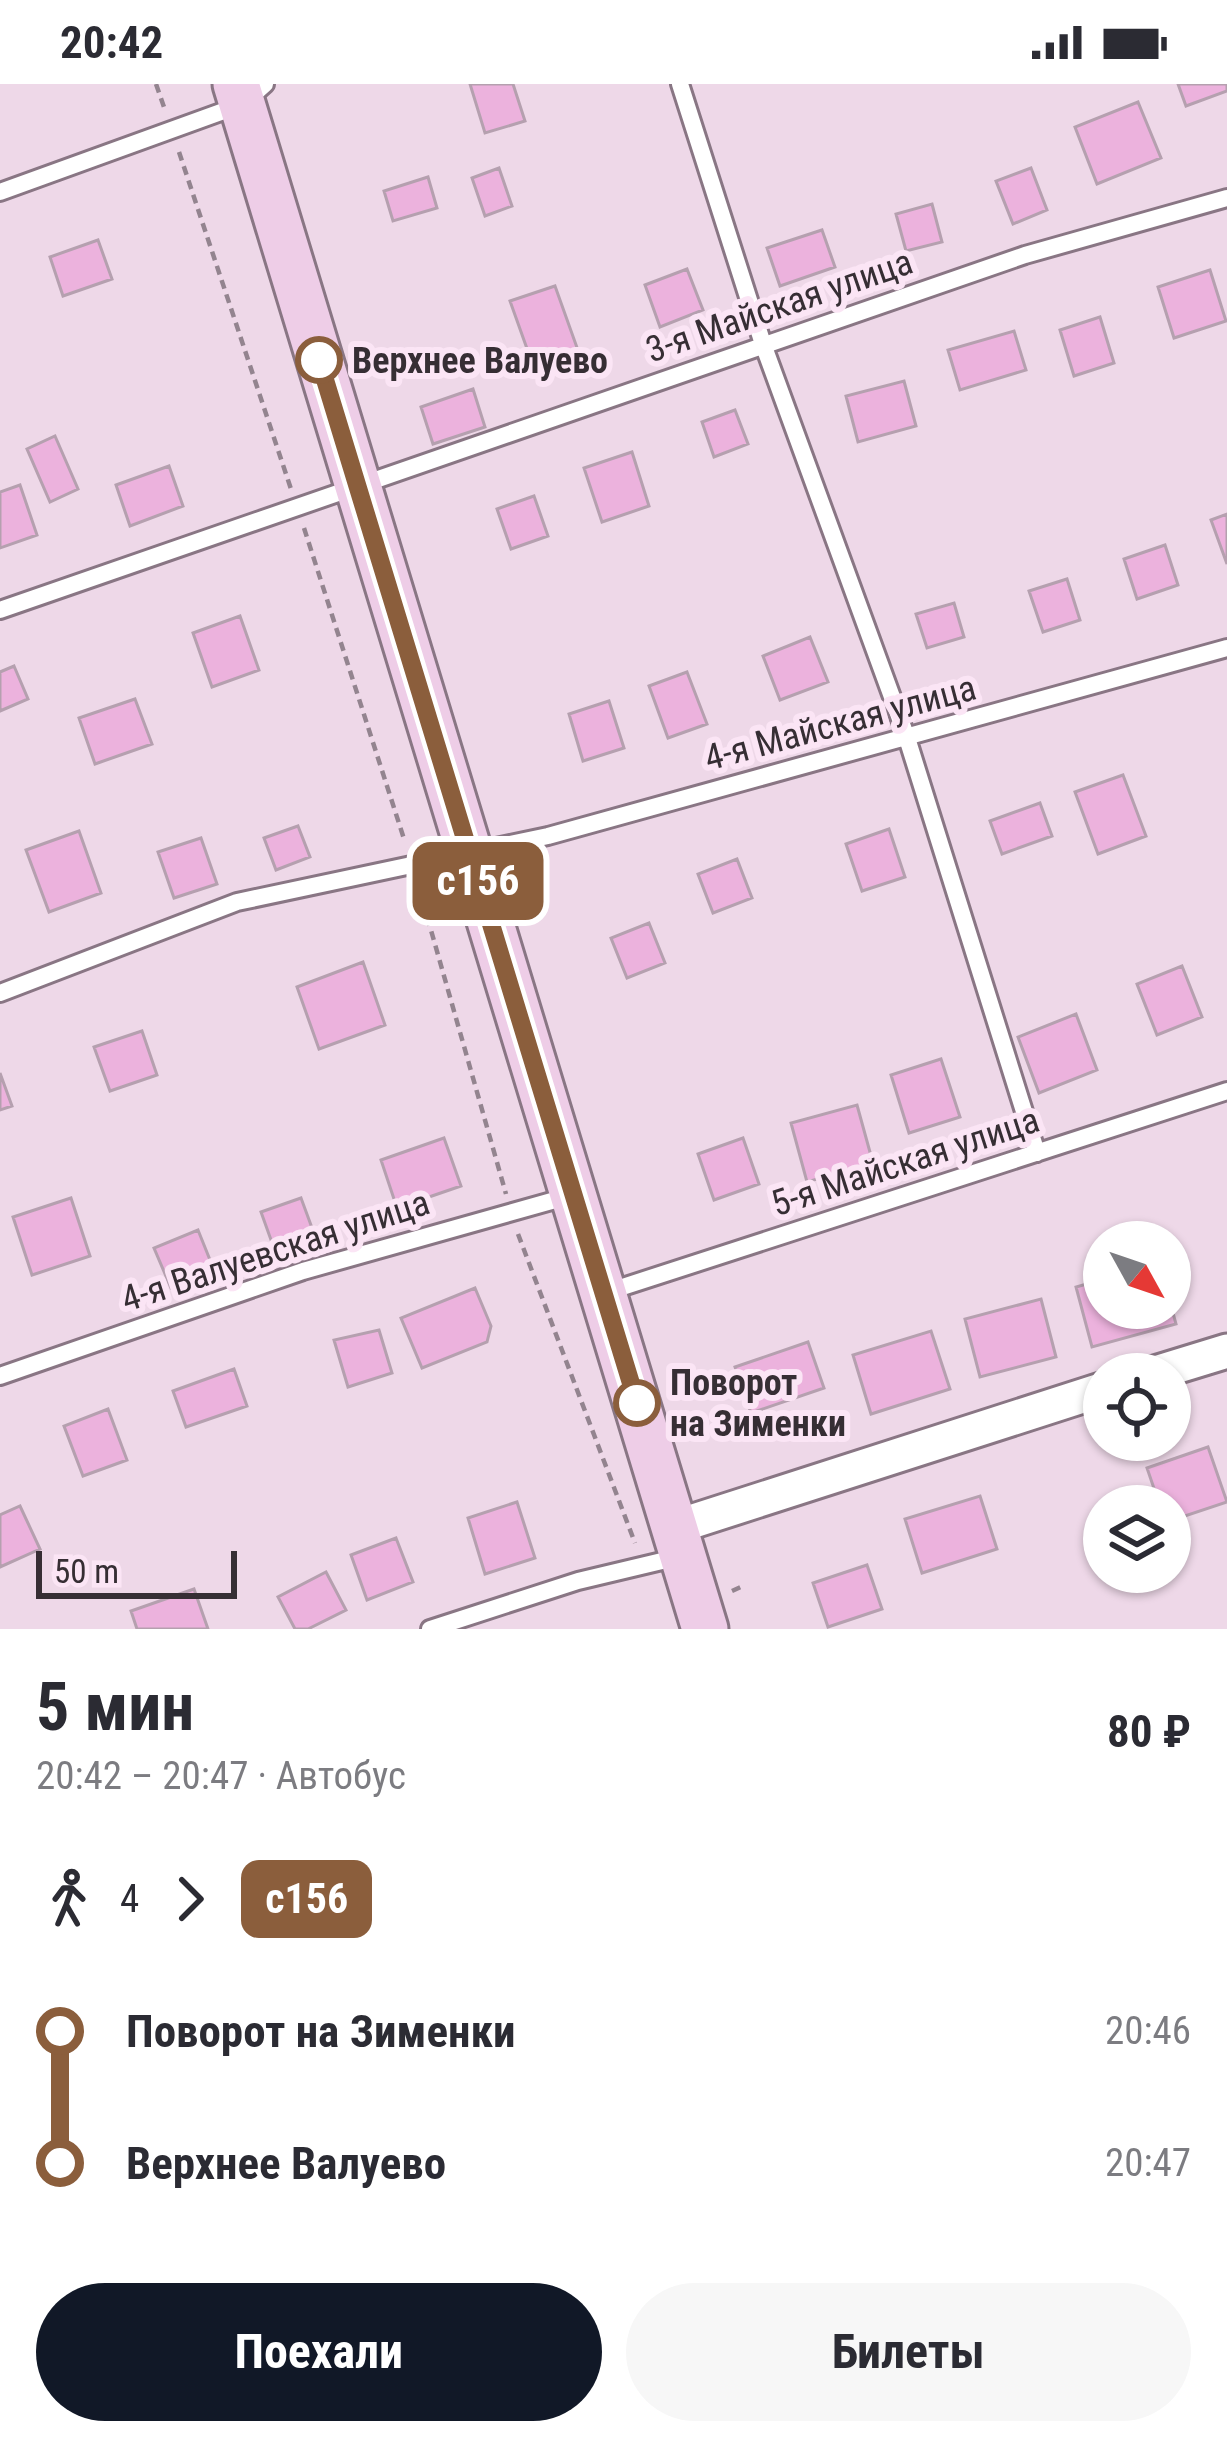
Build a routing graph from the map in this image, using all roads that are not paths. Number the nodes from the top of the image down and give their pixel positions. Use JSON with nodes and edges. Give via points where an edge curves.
{"nodes":[{"id":1,"x":680,"y":84,"type":"edge"},
{"id":2,"x":248,"y":91,"type":"edge"},
{"id":3,"x":0,"y":192,"type":"edge"},
{"id":4,"x":1227,"y":198,"type":"edge"},
{"id":5,"x":763,"y":344,"type":"junction"},
{"id":6,"x":358,"y":489,"type":"junction"},
{"id":7,"x":0,"y":610,"type":"edge"},
{"id":8,"x":1227,"y":648,"type":"edge"},
{"id":9,"x":907,"y":738,"type":"junction"},
{"id":10,"x":470,"y":854,"type":"junction"},
{"id":11,"x":0,"y":993,"type":"edge"},
{"id":12,"x":1227,"y":1091,"type":"edge"},
{"id":13,"x":1037,"y":1153,"type":"junction"},
{"id":14,"x":574,"y":1195,"type":"junction"},
{"id":15,"x":604,"y":1293,"type":"junction"},
{"id":16,"x":1227,"y":1351,"type":"edge"},
{"id":17,"x":1191,"y":1362,"type":"edge"},
{"id":18,"x":0,"y":1376,"type":"edge"},
{"id":19,"x":1083,"y":1397,"type":"edge"},
{"id":20,"x":679,"y":1542,"type":"junction"},
{"id":21,"x":430,"y":1629,"type":"edge"},
{"id":22,"x":705,"y":1629,"type":"edge"}],
"edges":[{"from":1,"to":5,"type":"lane"},
{"from":2,"to":3,"type":"lane"},
{"from":2,"to":6,"type":"street"},
{"from":4,"to":5,"type":"lane","name":"3-я Майская улица","via":[[1025,255]]},
{"from":5,"to":6,"type":"lane","name":"3-я Майская улица"},
{"from":5,"to":9,"type":"lane"},
{"from":6,"to":7,"type":"lane","name":"3-я Майская улица"},
{"from":6,"to":10,"type":"street"},
{"from":8,"to":9,"type":"lane","name":"4-я Майская улица"},
{"from":9,"to":10,"type":"lane","name":"4-я Майская улица"},
{"from":9,"to":13,"type":"lane"},
{"from":10,"to":11,"type":"lane","name":"4-я Майская улица","via":[[237,902]]},
{"from":10,"to":14,"type":"street"},
{"from":12,"to":13,"type":"lane","name":"5-я Майская улица"},
{"from":13,"to":15,"type":"lane","name":"5-я Майская улица"},
{"from":14,"to":15,"type":"street"},
{"from":14,"to":18,"type":"lane","name":"4-я Валуевская улица","via":[[303,1271]]},
{"from":15,"to":20,"type":"street"},
{"from":16,"to":17,"type":"street"},
{"from":19,"to":20,"type":"street"},
{"from":20,"to":21,"type":"lane"},
{"from":20,"to":22,"type":"street"}]}
